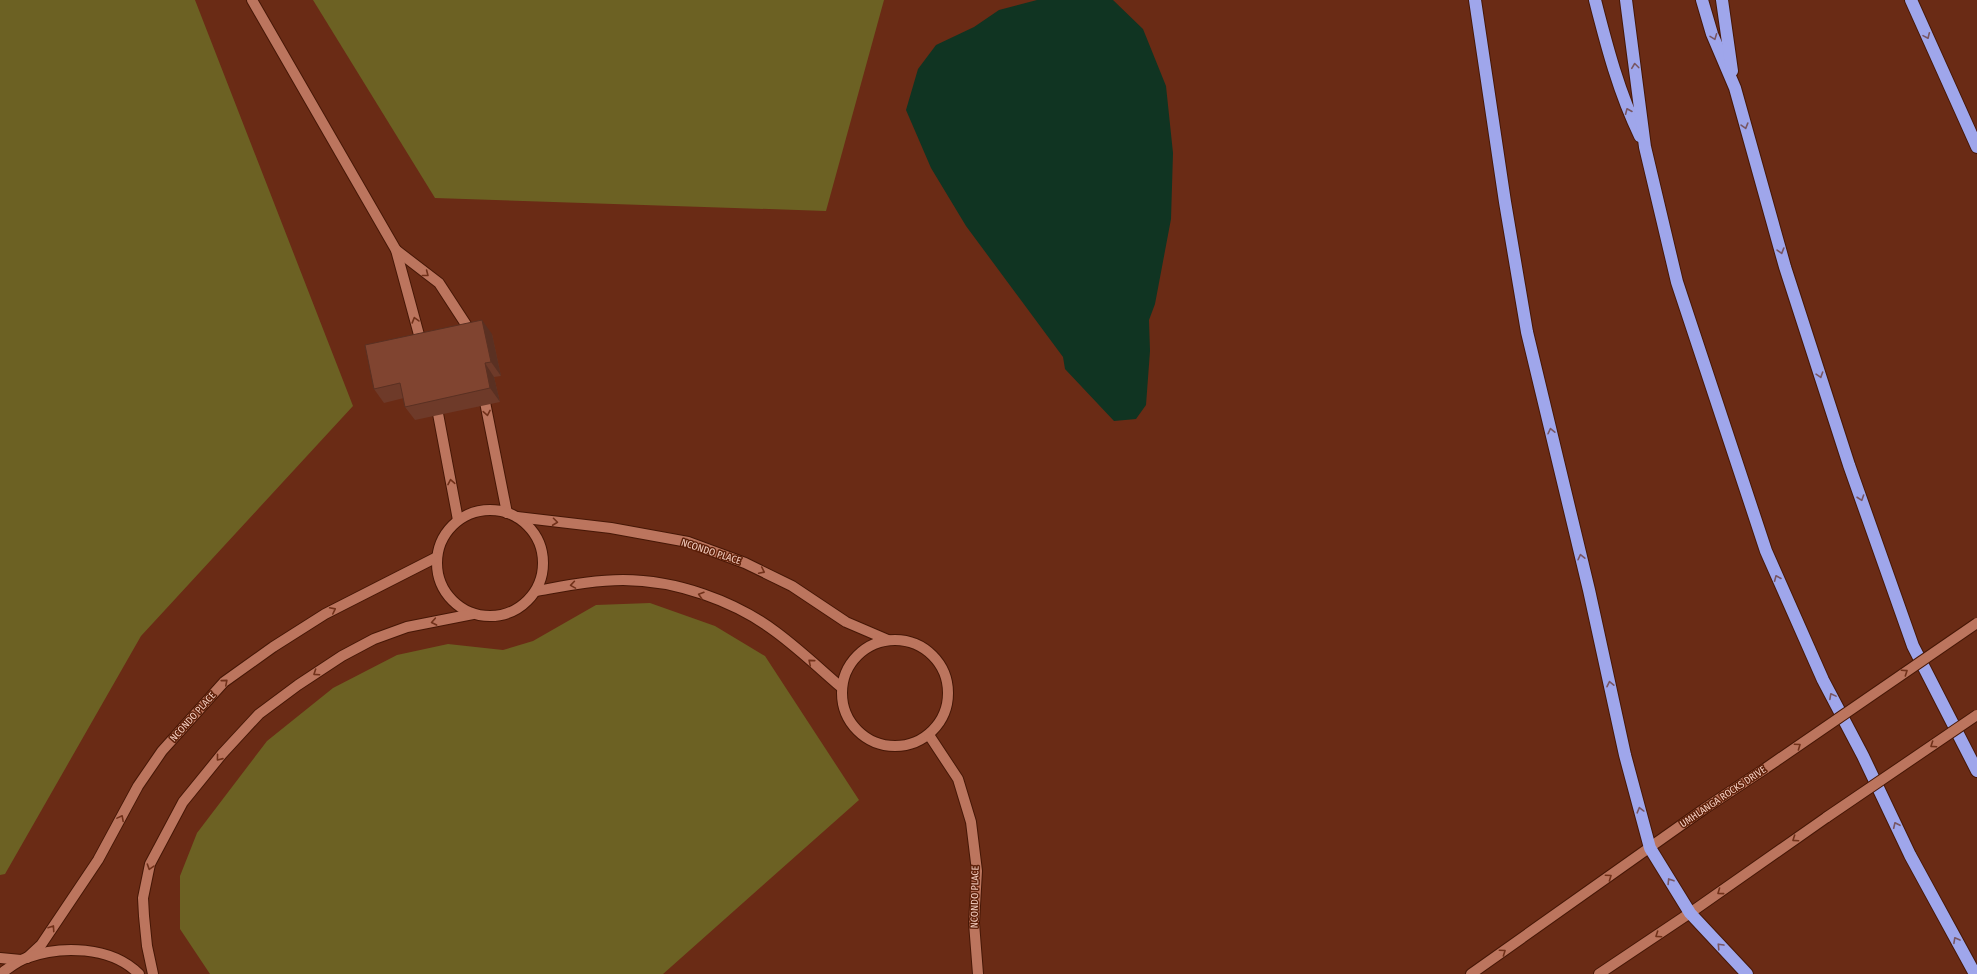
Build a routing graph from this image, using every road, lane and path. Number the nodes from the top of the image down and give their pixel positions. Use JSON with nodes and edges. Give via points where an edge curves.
{"nodes":[{"id":1,"x":252,"y":0,"type":"edge"},
{"id":2,"x":1475,"y":0,"type":"edge"},
{"id":3,"x":1595,"y":0,"type":"edge"},
{"id":4,"x":1626,"y":0,"type":"edge"},
{"id":5,"x":1702,"y":0,"type":"edge"},
{"id":6,"x":1722,"y":0,"type":"edge"},
{"id":7,"x":1911,"y":0,"type":"edge"},
{"id":8,"x":1735,"y":88,"type":"junction"},
{"id":9,"x":1645,"y":147,"type":"junction"},
{"id":10,"x":1977,"y":147,"type":"edge"},
{"id":11,"x":396,"y":250,"type":"junction"},
{"id":12,"x":473,"y":347,"type":"edge"},
{"id":13,"x":425,"y":356,"type":"edge"},
{"id":14,"x":481,"y":384,"type":"edge"},
{"id":15,"x":434,"y":394,"type":"edge"},
{"id":16,"x":512,"y":515,"type":"junction"},
{"id":17,"x":458,"y":520,"type":"junction"},
{"id":18,"x":437,"y":557,"type":"junction"},
{"id":19,"x":536,"y":591,"type":"junction"},
{"id":20,"x":472,"y":614,"type":"junction"},
{"id":21,"x":1977,"y":623,"type":"edge"},
{"id":22,"x":888,"y":640,"type":"junction"},
{"id":23,"x":842,"y":687,"type":"junction"},
{"id":24,"x":1977,"y":715,"type":"edge"},
{"id":25,"x":929,"y":735,"type":"junction"},
{"id":26,"x":1977,"y":771,"type":"edge"},
{"id":27,"x":1650,"y":848,"type":"junction"},
{"id":28,"x":1690,"y":914,"type":"junction"},
{"id":29,"x":0,"y":958,"type":"edge"},
{"id":30,"x":24,"y":959,"type":"junction"},
{"id":31,"x":0,"y":974,"type":"edge"},
{"id":32,"x":139,"y":974,"type":"edge"},
{"id":33,"x":153,"y":974,"type":"edge"},
{"id":34,"x":978,"y":974,"type":"edge"},
{"id":35,"x":1471,"y":974,"type":"edge"},
{"id":36,"x":1599,"y":974,"type":"edge"},
{"id":37,"x":1747,"y":974,"type":"edge"},
{"id":38,"x":1975,"y":974,"type":"edge"}],
"edges":[{"from":1,"to":11,"type":"main road"},
{"from":27,"to":2,"type":"highway","one_way":true,"via":[[1625,755],[1589,590],[1527,332]]},
{"from":9,"to":3,"type":"highway","one_way":true,"via":[[1627,111]]},
{"from":9,"to":4,"type":"highway","one_way":true},
{"from":5,"to":8,"type":"highway","one_way":true,"via":[[1712,34]]},
{"from":6,"to":8,"type":"highway"},
{"from":7,"to":10,"type":"highway","one_way":true},
{"from":8,"to":26,"type":"highway","one_way":true,"via":[[1790,281],[1913,646]]},
{"from":38,"to":9,"type":"highway","one_way":true,"via":[[1910,855],[1823,680],[1766,551],[1677,282]]},
{"from":11,"to":12,"type":"main road","one_way":true,"via":[[439,283],[467,326]]},
{"from":13,"to":11,"type":"main road","one_way":true},
{"from":14,"to":16,"type":"main road","one_way":true},
{"from":17,"to":15,"type":"main road","one_way":true},
{"from":16,"to":17,"type":"main road","name":"NCONDO PLACE","via":[[482,511]]},
{"from":16,"to":19,"type":"main road","name":"NCONDO PLACE","via":[[530,528],[539,542],[543,558],[542,575]]},
{"from":16,"to":22,"type":"main road","name":"NCONDO PLACE","one_way":true,"via":[[611,528],[688,542],[745,563],[792,586],[846,622]]},
{"from":17,"to":18,"type":"main road","name":"NCONDO PLACE","via":[[442,539]]},
{"from":18,"to":20,"type":"main road","name":"NCONDO PLACE","via":[[438,575],[444,592],[457,605]]},
{"from":30,"to":18,"type":"main road","name":"NCONDO PLACE","one_way":true,"via":[[41,945],[98,860],[138,786],[162,752],[224,682],[325,614]]},
{"from":19,"to":20,"type":"main road","name":"NCONDO PLACE","via":[[524,605],[508,614],[490,617]]},
{"from":23,"to":19,"type":"main road","one_way":true,"via":[[776,632],[735,608],[676,587],[623,580]]},
{"from":20,"to":33,"type":"main road","name":"NCONDO PLACE","one_way":true,"via":[[408,627],[374,639],[342,656],[259,714],[222,754],[183,802],[150,864],[143,898],[147,946]]},
{"from":27,"to":21,"type":"main road","name":"UMHLANGA ROCKS DRIVE","one_way":true,"bridge":true},
{"from":22,"to":23,"type":"main road","name":"NCONDO PLACE","via":[[871,646],[857,656],[847,670]]},
{"from":22,"to":25,"type":"main road","name":"NCONDO PLACE","via":[[905,641],[922,647],[935,658],[944,672],[948,689],[947,706],[940,722]]},
{"from":23,"to":25,"type":"main road","name":"NCONDO PLACE","via":[[843,705],[850,721],[861,735],[877,744],[895,747],[913,744]]},
{"from":24,"to":28,"type":"main road","one_way":true,"bridge":true},
{"from":25,"to":34,"type":"main road","name":"NCONDO PLACE","via":[[958,779],[971,822],[977,871],[974,924]]},
{"from":28,"to":27,"type":"highway","one_way":true},
{"from":35,"to":27,"type":"main road","name":"UMHLANGA ROCKS DRIVE","one_way":true},
{"from":28,"to":36,"type":"main road","one_way":true},
{"from":37,"to":28,"type":"highway","one_way":true},
{"from":29,"to":30,"type":"main road"},
{"from":30,"to":31,"type":"main road","name":"NCONDO PLACE"},
{"from":30,"to":32,"type":"main road","name":"NCONDO PLACE","via":[[55,950],[84,950],[111,957]]}]}
